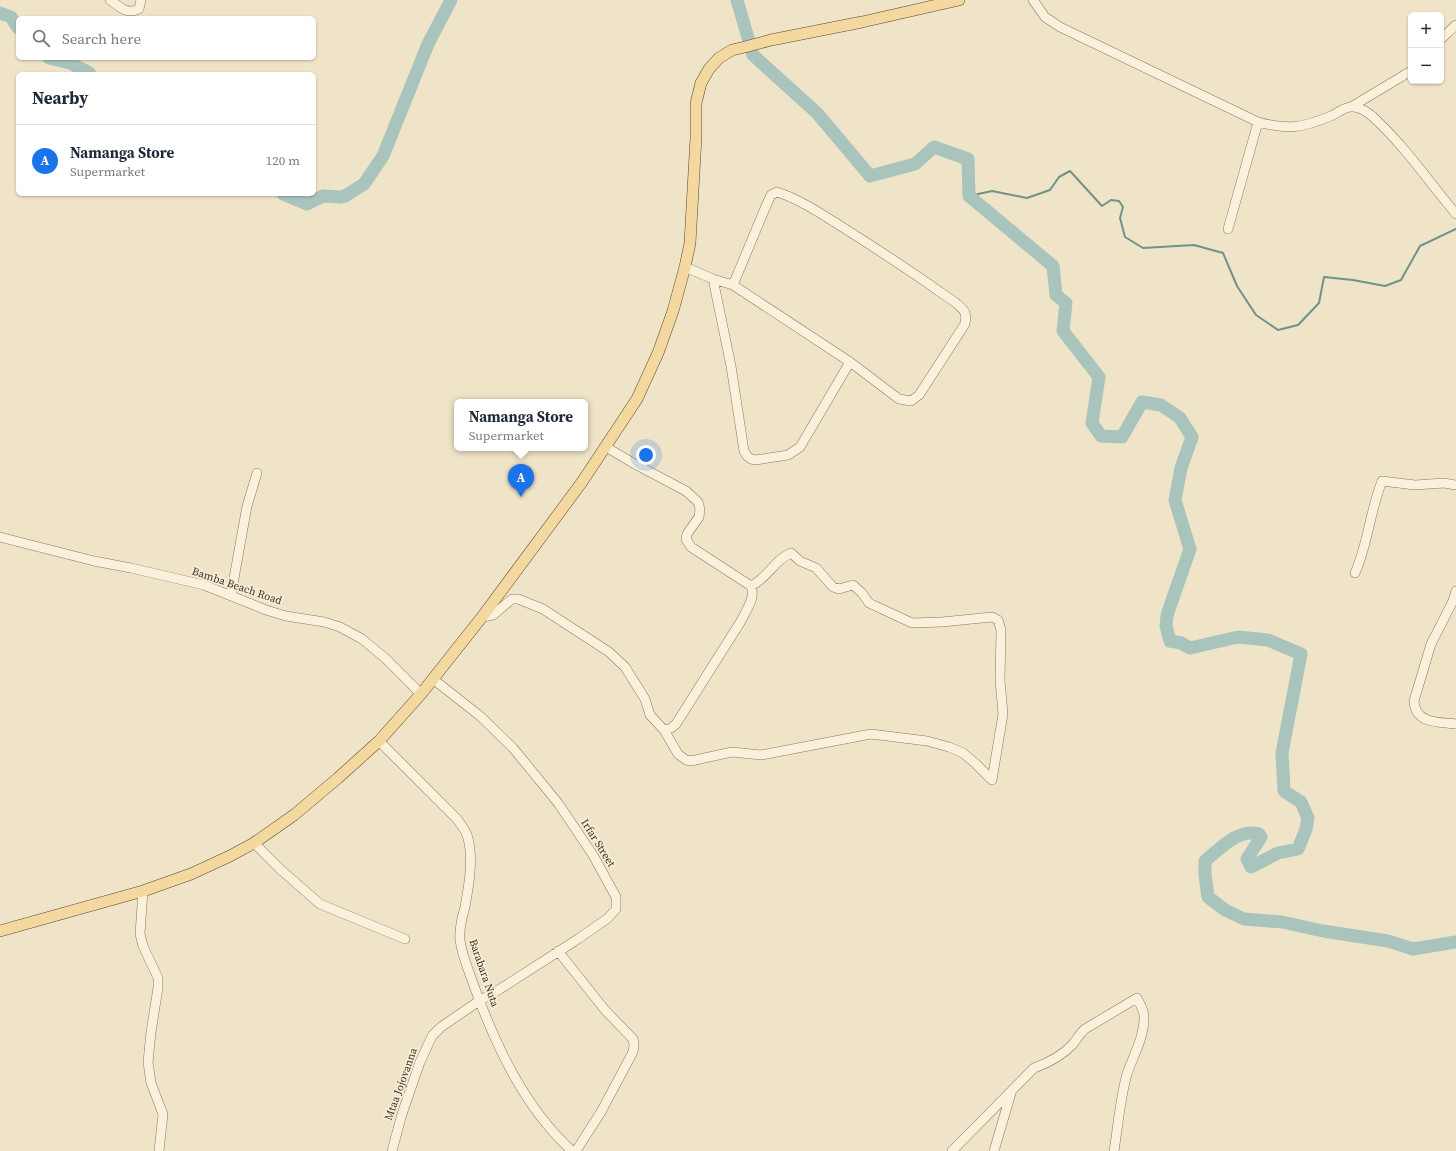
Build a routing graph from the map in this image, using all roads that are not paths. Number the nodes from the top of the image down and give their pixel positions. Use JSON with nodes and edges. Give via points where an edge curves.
{"nodes":[{"id":1,"x":110,"y":0,"type":"edge"},
{"id":2,"x":141,"y":0,"type":"edge"},
{"id":3,"x":959,"y":0,"type":"edge"},
{"id":4,"x":1033,"y":0,"type":"edge"},
{"id":5,"x":1456,"y":25,"type":"edge"},
{"id":6,"x":1444,"y":36,"type":"edge"},
{"id":7,"x":1408,"y":73,"type":"edge"},
{"id":8,"x":1350,"y":107,"type":"junction"},
{"id":9,"x":1258,"y":122,"type":"junction"},
{"id":10,"x":1456,"y":214,"type":"edge"},
{"id":11,"x":1228,"y":229,"type":"dead end"},
{"id":12,"x":685,"y":267,"type":"junction"},
{"id":13,"x":713,"y":280,"type":"junction"},
{"id":14,"x":733,"y":285,"type":"junction"},
{"id":15,"x":850,"y":362,"type":"junction"},
{"id":16,"x":606,"y":447,"type":"junction"},
{"id":17,"x":257,"y":473,"type":"dead end"},
{"id":18,"x":1456,"y":485,"type":"edge"},
{"id":19,"x":0,"y":537,"type":"edge"},
{"id":20,"x":1355,"y":573,"type":"dead end"},
{"id":21,"x":751,"y":586,"type":"junction"},
{"id":22,"x":1456,"y":591,"type":"edge"},
{"id":23,"x":231,"y":595,"type":"junction"},
{"id":24,"x":1454,"y":600,"type":"edge"},
{"id":25,"x":482,"y":617,"type":"junction"},
{"id":26,"x":433,"y":679,"type":"junction"},
{"id":27,"x":421,"y":694,"type":"junction"},
{"id":28,"x":1456,"y":724,"type":"edge"},
{"id":29,"x":664,"y":730,"type":"junction"},
{"id":30,"x":379,"y":741,"type":"junction"},
{"id":31,"x":254,"y":843,"type":"junction"},
{"id":32,"x":143,"y":890,"type":"junction"},
{"id":33,"x":0,"y":930,"type":"edge"},
{"id":34,"x":405,"y":939,"type":"dead end"},
{"id":35,"x":558,"y":951,"type":"junction"},
{"id":36,"x":480,"y":1001,"type":"junction"},
{"id":37,"x":1011,"y":1092,"type":"junction"},
{"id":38,"x":159,"y":1151,"type":"edge"},
{"id":39,"x":392,"y":1151,"type":"edge"},
{"id":40,"x":572,"y":1151,"type":"edge"},
{"id":41,"x":576,"y":1151,"type":"edge"},
{"id":42,"x":952,"y":1151,"type":"edge"},
{"id":43,"x":994,"y":1151,"type":"edge"},
{"id":44,"x":1114,"y":1151,"type":"edge"}],
"edges":[{"from":1,"to":2,"type":"street","via":[[128,12],[138,9]]},
{"from":3,"to":12,"type":"main road","via":[[732,50],[719,58],[701,83],[696,104],[690,243]]},
{"from":4,"to":9,"type":"street","via":[[1045,17],[1060,26]]},
{"from":5,"to":6,"type":"street"},
{"from":7,"to":8,"type":"street"},
{"from":8,"to":9,"type":"street","via":[[1304,125],[1278,127]]},
{"from":8,"to":10,"type":"street","via":[[1362,109],[1372,116]]},
{"from":9,"to":11,"type":"street"},
{"from":12,"to":13,"type":"street"},
{"from":12,"to":16,"type":"main road","via":[[658,353],[637,399]]},
{"from":13,"to":14,"type":"street"},
{"from":13,"to":15,"type":"street","via":[[731,366],[744,451],[751,459],[788,455],[800,447]]},
{"from":14,"to":15,"type":"street"},
{"from":14,"to":15,"type":"street","via":[[766,206],[772,195],[777,192],[817,211],[884,252],[964,310],[965,324],[919,395],[911,401],[899,399]]},
{"from":16,"to":21,"type":"street","via":[[686,492],[698,502],[699,517],[686,539],[691,547]]},
{"from":16,"to":25,"type":"main road"},
{"from":17,"to":23,"type":"street","via":[[247,506]]},
{"from":18,"to":20,"type":"street","via":[[1415,485],[1382,481],[1364,542],[1362,558]]},
{"from":19,"to":23,"type":"street","name":"Bamba Beach Road","via":[[183,580]]},
{"from":21,"to":29,"type":"street","via":[[753,592],[741,621],[676,724]]},
{"from":21,"to":29,"type":"street","via":[[760,581],[783,556],[791,553],[816,568],[833,587],[839,589],[853,585],[869,603],[912,623],[992,617],[998,620],[1001,630],[1000,680],[1003,714],[992,780],[963,753],[927,741],[871,734],[760,754],[732,752],[691,761],[678,754]]},
{"from":22,"to":24,"type":"street"},
{"from":23,"to":27,"type":"street","name":"Bamba Beach Road","via":[[266,610],[324,622],[346,630],[362,639]]},
{"from":24,"to":28,"type":"street","via":[[1431,644],[1414,701],[1414,709],[1427,720]]},
{"from":25,"to":26,"type":"main road"},
{"from":25,"to":29,"type":"street","via":[[493,615],[512,599],[543,609],[609,652],[625,667],[645,699],[650,715]]},
{"from":26,"to":27,"type":"main road"},
{"from":26,"to":35,"type":"street","name":"Irfar Street","via":[[480,716],[513,748],[558,803],[593,855],[616,897],[616,909],[608,918]]},
{"from":27,"to":30,"type":"main road"},
{"from":30,"to":31,"type":"main road","via":[[312,801]]},
{"from":30,"to":36,"type":"street","name":"Barabara Nuta","via":[[457,819],[466,833],[470,864],[460,938],[462,952]]},
{"from":31,"to":32,"type":"main road","via":[[191,874]]},
{"from":31,"to":34,"type":"street","via":[[320,904]]},
{"from":32,"to":33,"type":"main road"},
{"from":32,"to":38,"type":"street","via":[[140,934],[158,978],[148,1062],[151,1083],[163,1114]]},
{"from":35,"to":36,"type":"street","name":"Irfar Street"},
{"from":35,"to":41,"type":"street","via":[[605,1010],[633,1039],[634,1045],[633,1052],[601,1112]]},
{"from":36,"to":39,"type":"street","name":"Mtaa Jojovanna","via":[[432,1036],[420,1062]]},
{"from":36,"to":40,"type":"street","name":"Barabara Nuta","via":[[511,1073],[523,1093],[557,1137]]},
{"from":37,"to":42,"type":"street"},
{"from":37,"to":43,"type":"street"},
{"from":37,"to":44,"type":"street","via":[[1034,1068],[1050,1062],[1073,1044],[1085,1029],[1137,998],[1144,1016],[1144,1026],[1127,1074]]}]}
